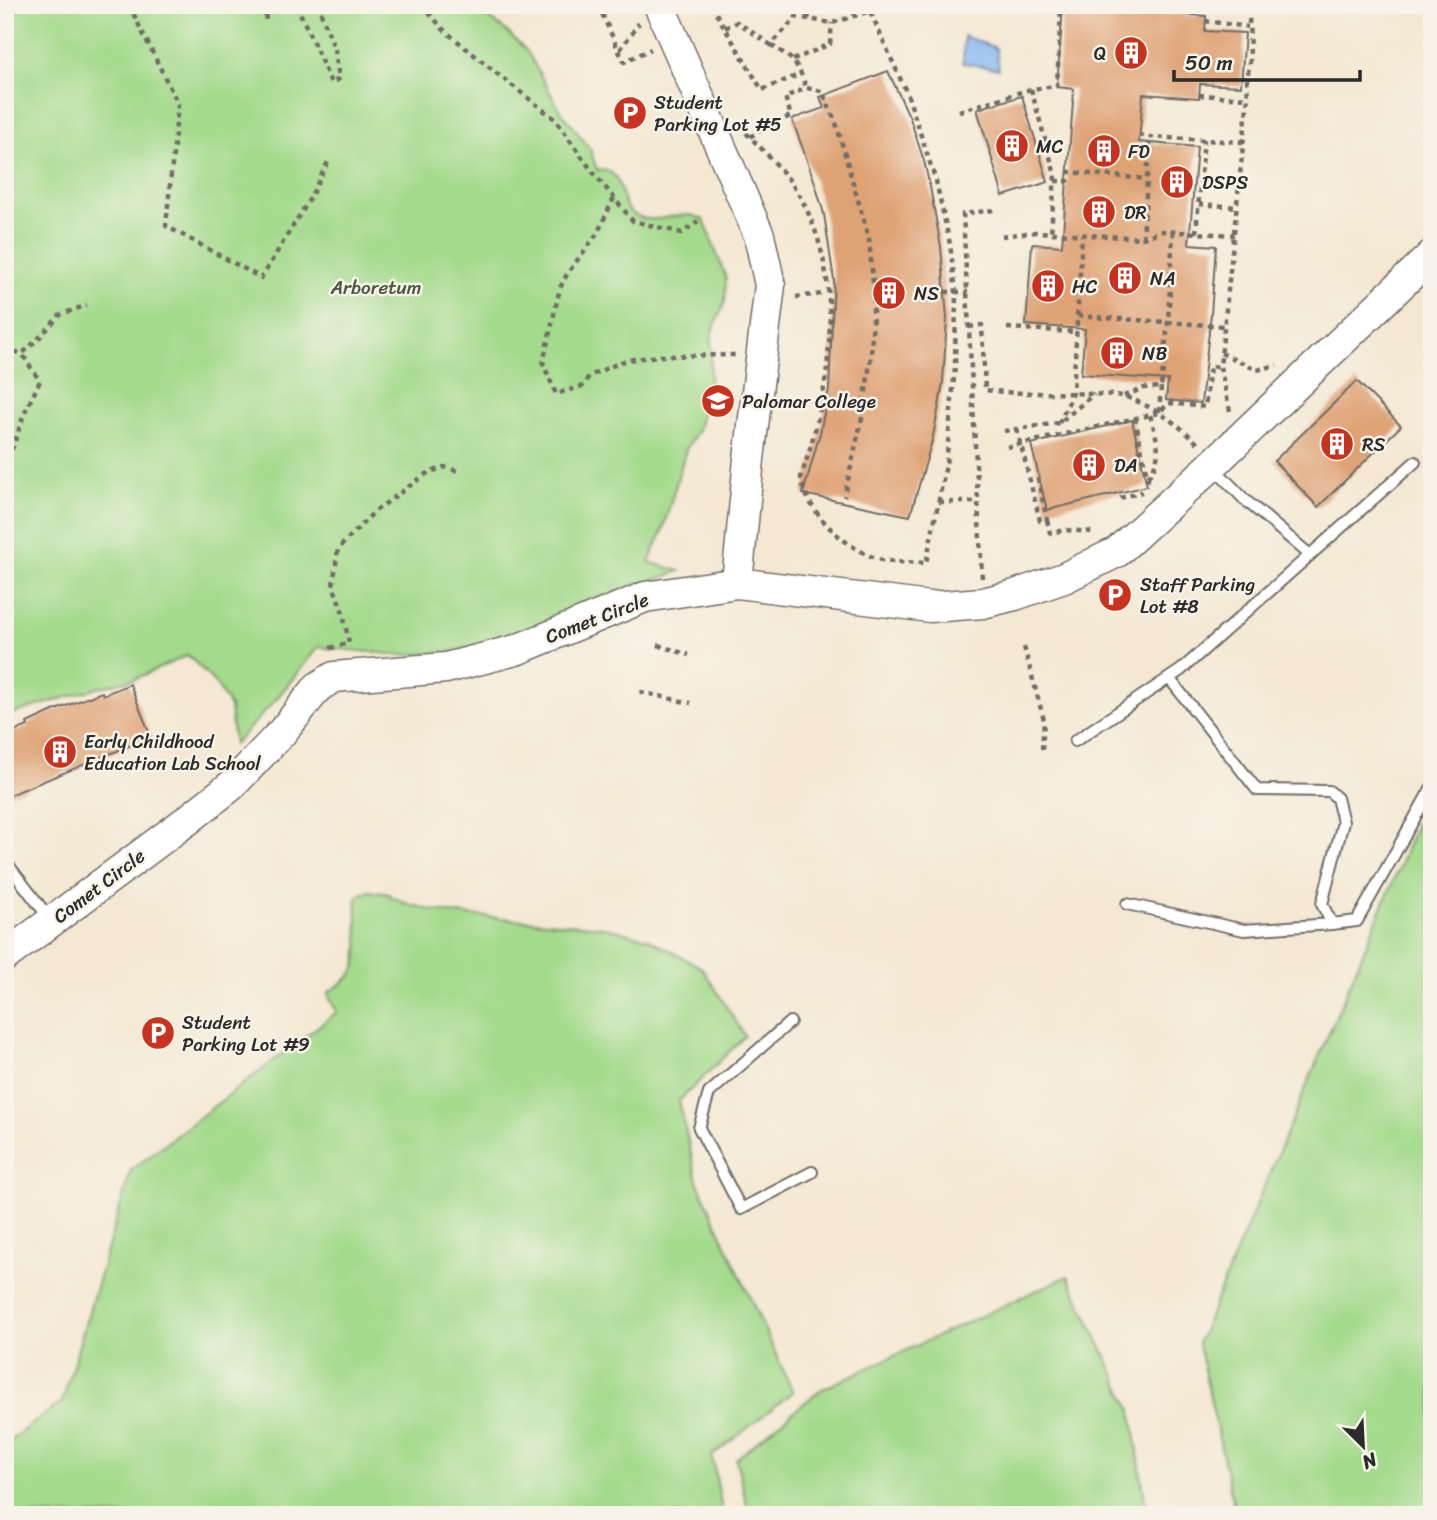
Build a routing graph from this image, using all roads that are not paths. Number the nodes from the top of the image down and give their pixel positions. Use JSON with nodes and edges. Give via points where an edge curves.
{"nodes":[{"id":1,"x":649,"y":13,"type":"edge"},
{"id":2,"x":1432,"y":255,"type":"edge"},
{"id":3,"x":1208,"y":458,"type":"junction"},
{"id":4,"x":1415,"y":462,"type":"dead end"},
{"id":5,"x":1310,"y":555,"type":"junction"},
{"id":6,"x":737,"y":583,"type":"junction"},
{"id":7,"x":1169,"y":678,"type":"junction"},
{"id":8,"x":1075,"y":741,"type":"dead end"},
{"id":9,"x":1432,"y":787,"type":"edge"},
{"id":10,"x":5,"y":861,"type":"edge"},
{"id":11,"x":1127,"y":904,"type":"dead end"},
{"id":12,"x":52,"y":921,"type":"junction"},
{"id":13,"x":1332,"y":924,"type":"junction"},
{"id":14,"x":8,"y":947,"type":"edge"},
{"id":15,"x":790,"y":1022,"type":"dead end"},
{"id":16,"x":812,"y":1172,"type":"dead end"}],
"edges":[{"from":1,"to":6,"type":"street","via":[[759,235],[769,285]]},
{"from":2,"to":3,"type":"street","name":"Comet Circle"},
{"from":3,"to":5,"type":"lane","via":[[1244,499]]},
{"from":3,"to":6,"type":"street","name":"Comet Circle","via":[[1117,552],[1015,595],[930,607]]},
{"from":4,"to":5,"type":"lane"},
{"from":5,"to":7,"type":"lane"},
{"from":6,"to":12,"type":"street","name":"Comet Circle","via":[[645,597],[516,650],[446,668],[334,677],[318,687],[232,785]]},
{"from":7,"to":8,"type":"lane"},
{"from":7,"to":13,"type":"lane","via":[[1257,790],[1329,791],[1337,798],[1343,822],[1322,904]]},
{"from":9,"to":13,"type":"lane","via":[[1357,921]]},
{"from":10,"to":12,"type":"lane"},
{"from":11,"to":13,"type":"lane","via":[[1244,930]]},
{"from":12,"to":14,"type":"street","name":"Comet Circle"},
{"from":15,"to":16,"type":"lane","via":[[709,1093],[699,1128],[741,1209]]}]}
